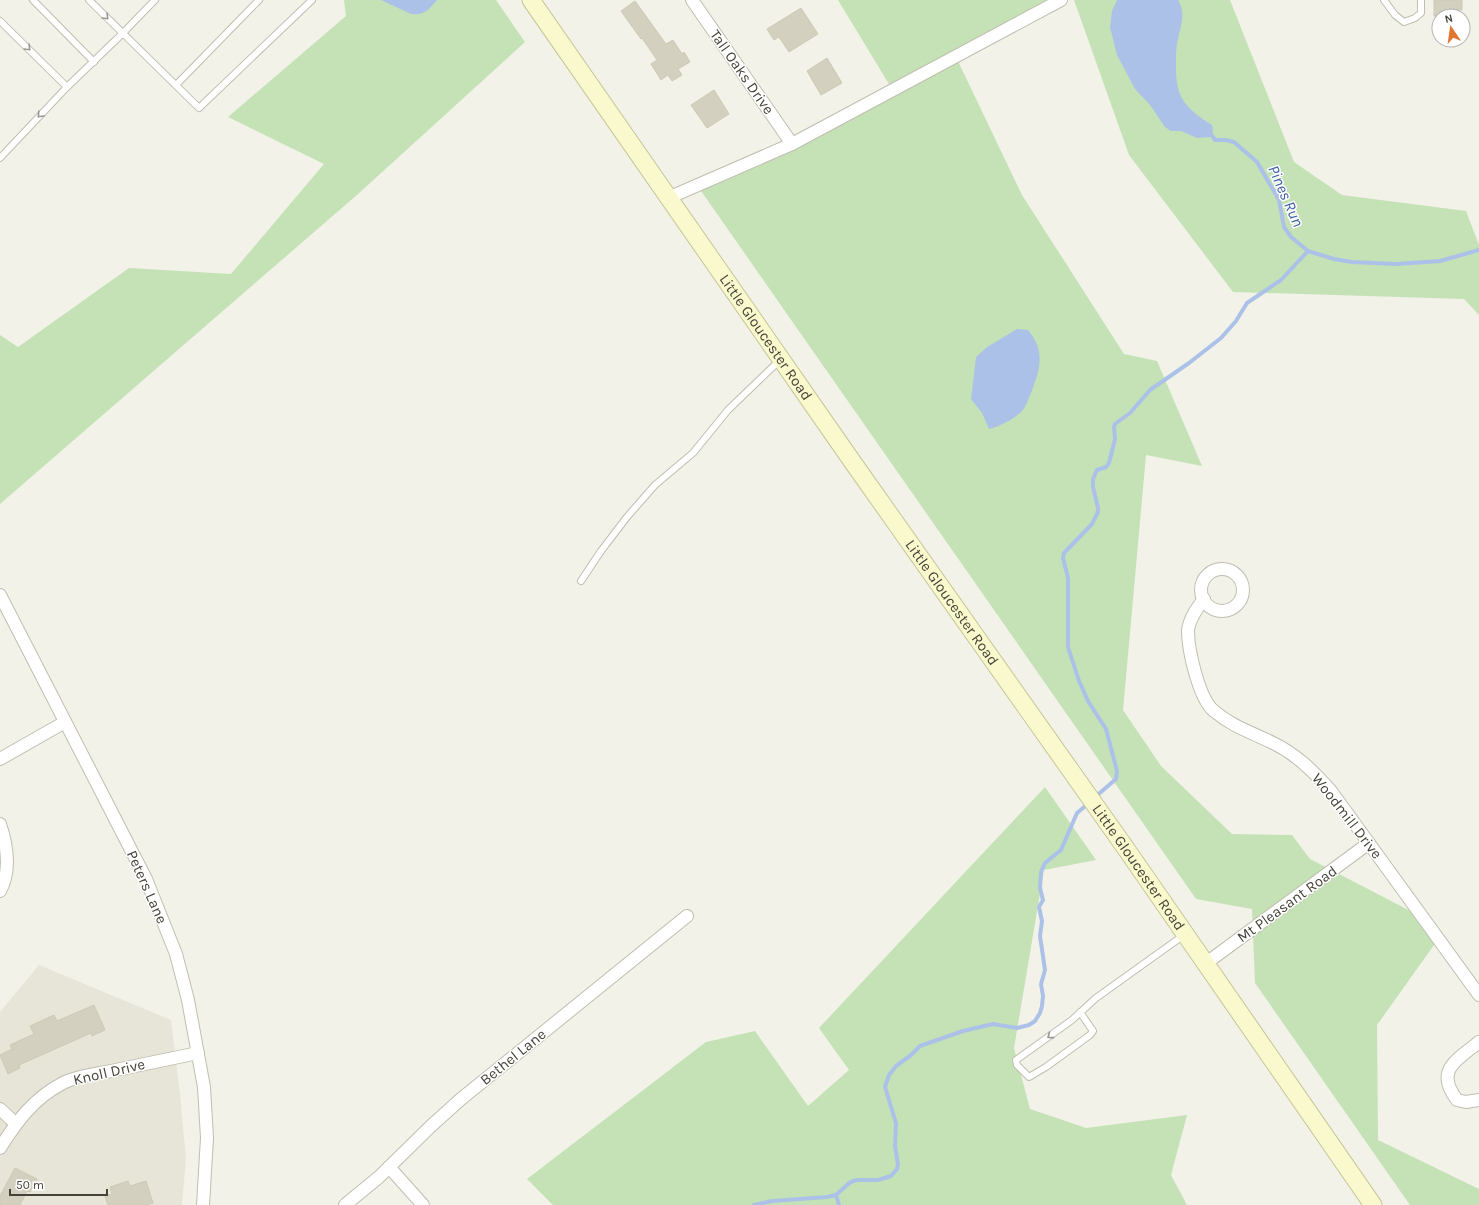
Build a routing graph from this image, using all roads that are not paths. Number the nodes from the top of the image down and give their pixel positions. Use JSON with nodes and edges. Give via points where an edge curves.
{"nodes":[{"id":1,"x":33,"y":0,"type":"edge"},
{"id":2,"x":89,"y":0,"type":"edge"},
{"id":3,"x":155,"y":0,"type":"edge"},
{"id":4,"x":259,"y":0,"type":"edge"},
{"id":5,"x":312,"y":0,"type":"edge"},
{"id":6,"x":532,"y":0,"type":"edge"},
{"id":7,"x":692,"y":0,"type":"edge"},
{"id":8,"x":1061,"y":0,"type":"edge"},
{"id":9,"x":1384,"y":0,"type":"edge"},
{"id":10,"x":1421,"y":0,"type":"edge"},
{"id":11,"x":0,"y":21,"type":"edge"},
{"id":12,"x":122,"y":34,"type":"junction"},
{"id":13,"x":94,"y":62,"type":"junction"},
{"id":14,"x":176,"y":85,"type":"junction"},
{"id":15,"x":67,"y":87,"type":"junction"},
{"id":16,"x":792,"y":144,"type":"junction"},
{"id":17,"x":0,"y":158,"type":"edge"},
{"id":18,"x":668,"y":198,"type":"junction"},
{"id":19,"x":781,"y":359,"type":"junction"},
{"id":20,"x":581,"y":581,"type":"dead end"},
{"id":21,"x":0,"y":595,"type":"edge"},
{"id":22,"x":1204,"y":599,"type":"dead end"},
{"id":23,"x":65,"y":722,"type":"junction"},
{"id":24,"x":0,"y":759,"type":"edge"},
{"id":25,"x":0,"y":824,"type":"edge"},
{"id":26,"x":1369,"y":843,"type":"junction"},
{"id":27,"x":0,"y":891,"type":"edge"},
{"id":28,"x":687,"y":916,"type":"dead end"},
{"id":29,"x":1185,"y":934,"type":"junction"},
{"id":30,"x":1205,"y":964,"type":"junction"},
{"id":31,"x":1479,"y":995,"type":"edge"},
{"id":32,"x":1080,"y":1012,"type":"junction"},
{"id":33,"x":1479,"y":1042,"type":"edge"},
{"id":34,"x":198,"y":1053,"type":"junction"},
{"id":35,"x":1479,"y":1100,"type":"edge"},
{"id":36,"x":0,"y":1109,"type":"edge"},
{"id":37,"x":15,"y":1124,"type":"junction"},
{"id":38,"x":0,"y":1148,"type":"edge"},
{"id":39,"x":389,"y":1167,"type":"junction"},
{"id":40,"x":203,"y":1205,"type":"edge"},
{"id":41,"x":345,"y":1205,"type":"edge"},
{"id":42,"x":423,"y":1205,"type":"edge"},
{"id":43,"x":1373,"y":1205,"type":"edge"}],
"edges":[{"from":1,"to":13,"type":"lane"},
{"from":2,"to":12,"type":"lane","one_way":true},
{"from":3,"to":12,"type":"lane"},
{"from":4,"to":14,"type":"lane"},
{"from":5,"to":14,"type":"lane","via":[[199,108]]},
{"from":6,"to":18,"type":"street","name":"Little Gloucester Road"},
{"from":7,"to":16,"type":"street","name":"Tall Oaks Drive"},
{"from":8,"to":16,"type":"street"},
{"from":9,"to":10,"type":"lane","via":[[1404,22],[1422,13]]},
{"from":11,"to":15,"type":"lane","one_way":true},
{"from":12,"to":13,"type":"lane"},
{"from":12,"to":14,"type":"lane"},
{"from":13,"to":15,"type":"lane"},
{"from":15,"to":17,"type":"lane","one_way":true},
{"from":16,"to":18,"type":"street"},
{"from":18,"to":19,"type":"street","name":"Little Gloucester Road"},
{"from":19,"to":20,"type":"lane","via":[[728,410],[693,453],[655,485],[627,517]]},
{"from":19,"to":29,"type":"street","name":"Little Gloucester Road"},
{"from":21,"to":23,"type":"street","name":"Peters Lane"},
{"from":22,"to":26,"type":"street","name":"Woodmill Drive","via":[[1194,613],[1188,631],[1200,688],[1213,710],[1237,727],[1297,757],[1331,791]]},
{"from":23,"to":24,"type":"street"},
{"from":23,"to":34,"type":"street","name":"Peters Lane","via":[[146,879],[174,947]]},
{"from":25,"to":27,"type":"street","via":[[7,863],[5,882]]},
{"from":26,"to":30,"type":"street","name":"Mt Pleasant Road"},
{"from":26,"to":31,"type":"street","name":"Woodmill Drive"},
{"from":28,"to":39,"type":"street","name":"Bethel Lane","via":[[461,1099]]},
{"from":29,"to":30,"type":"street","name":"Little Gloucester Road"},
{"from":29,"to":32,"type":"lane"},
{"from":30,"to":43,"type":"street","name":"Little Gloucester Road"},
{"from":32,"to":32,"type":"lane","one_way":true,"via":[[1016,1060],[1017,1065],[1029,1077],[1090,1035],[1093,1031]]},
{"from":33,"to":35,"type":"street","via":[[1447,1071],[1448,1085],[1457,1100]]},
{"from":34,"to":37,"type":"street","name":"Knoll Drive","via":[[64,1082],[48,1092]]},
{"from":34,"to":40,"type":"street","name":"Peters Lane","via":[[204,1087],[207,1138]]},
{"from":36,"to":37,"type":"street"},
{"from":37,"to":38,"type":"street","name":"Knoll Drive"},
{"from":39,"to":41,"type":"street","name":"Bethel Lane"},
{"from":39,"to":42,"type":"street"}]}
